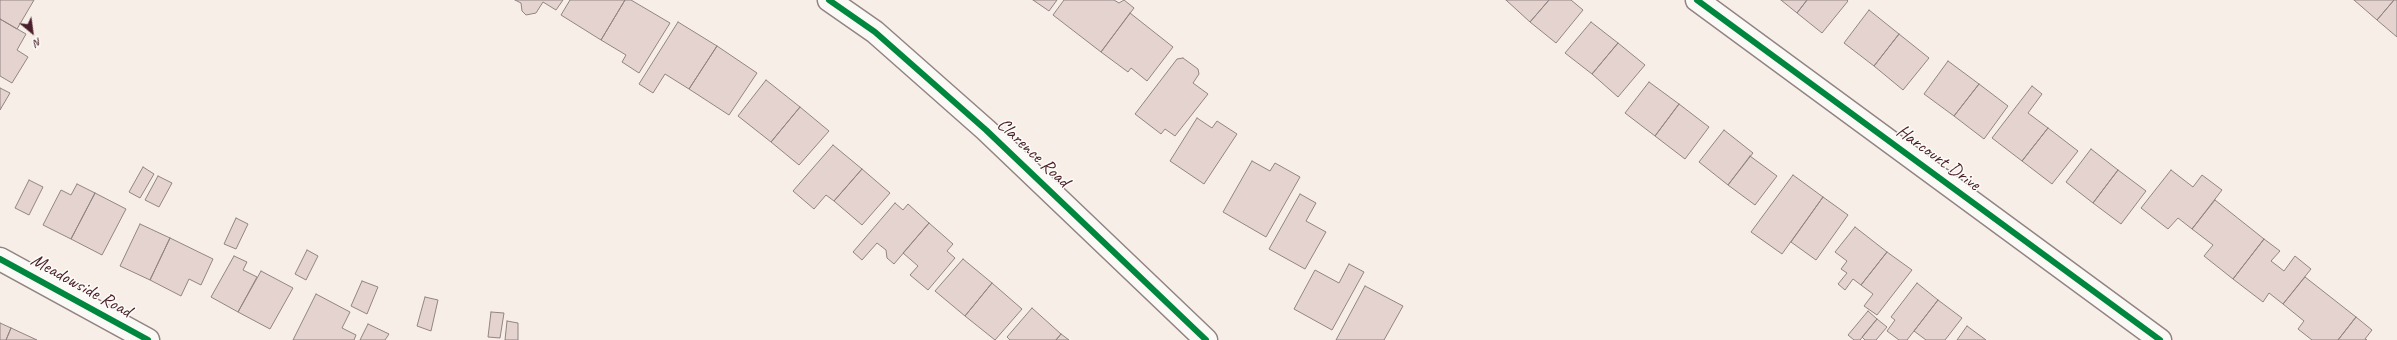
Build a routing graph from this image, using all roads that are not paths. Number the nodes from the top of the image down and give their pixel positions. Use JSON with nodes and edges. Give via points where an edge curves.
{"nodes":[{"id":1,"x":829,"y":0,"type":"edge"},
{"id":2,"x":1697,"y":0,"type":"edge"},
{"id":3,"x":0,"y":259,"type":"edge"},
{"id":4,"x":148,"y":340,"type":"edge"},
{"id":5,"x":1206,"y":340,"type":"edge"},
{"id":6,"x":2160,"y":340,"type":"edge"}],
"edges":[{"from":1,"to":5,"type":"street","name":"Clarence Road","via":[[876,32],[986,130]]},
{"from":2,"to":6,"type":"street","name":"Harcourt Drive"},
{"from":3,"to":4,"type":"street","name":"Meadowside Road"}]}
